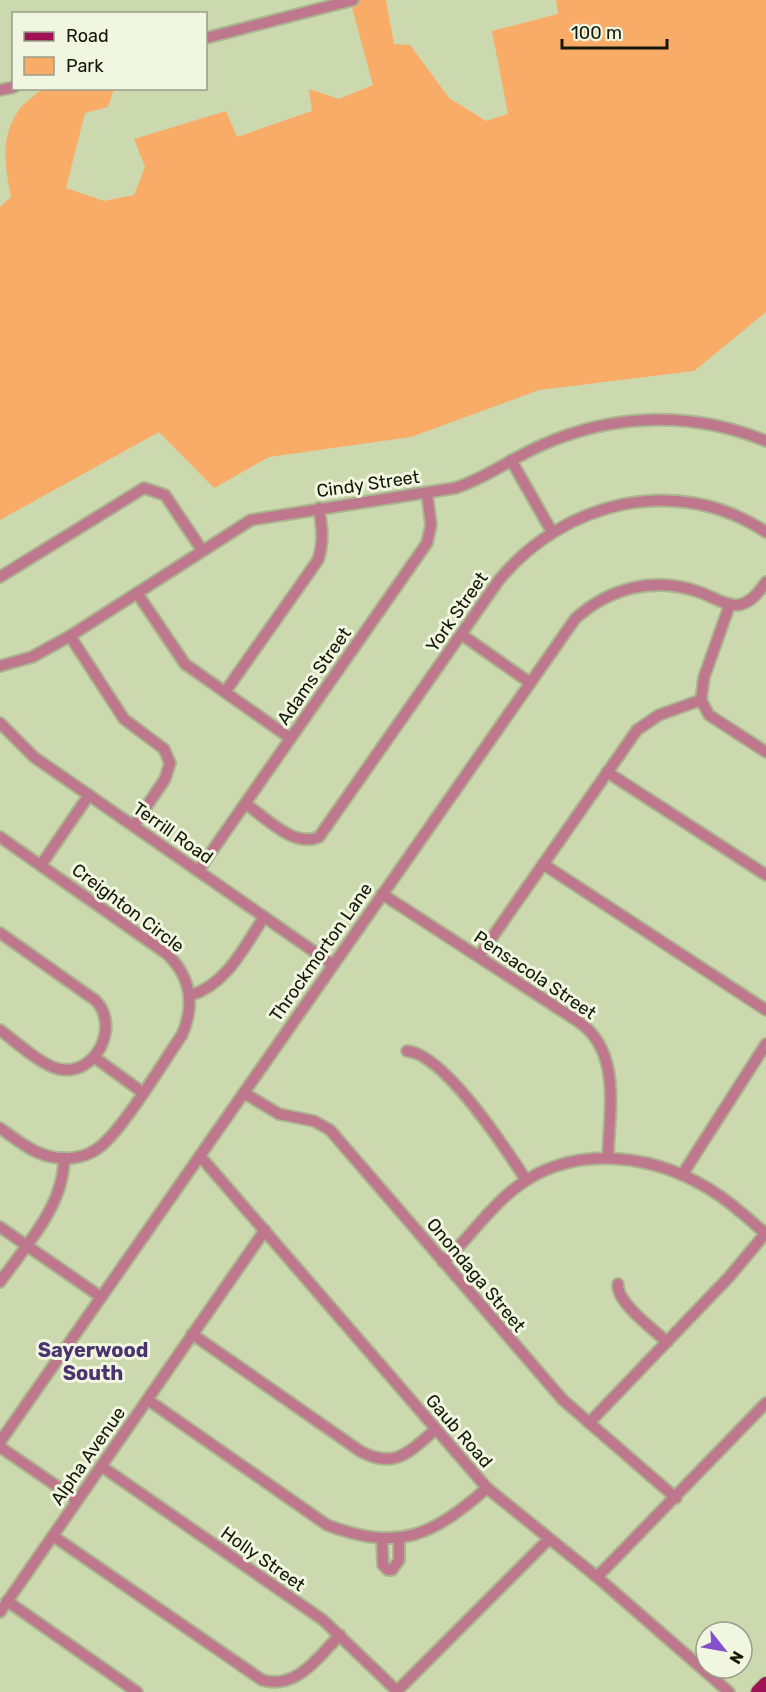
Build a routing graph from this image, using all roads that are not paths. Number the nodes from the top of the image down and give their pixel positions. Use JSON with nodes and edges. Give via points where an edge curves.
{"nodes":[{"id":1,"x":353,"y":0,"type":"edge"},
{"id":2,"x":207,"y":38,"type":"edge"},
{"id":3,"x":766,"y":441,"type":"edge"},
{"id":4,"x":511,"y":460,"type":"junction"},
{"id":5,"x":427,"y":493,"type":"junction"},
{"id":6,"x":319,"y":508,"type":"junction"},
{"id":7,"x":552,"y":532,"type":"junction"},
{"id":8,"x":766,"y":532,"type":"edge"},
{"id":9,"x":202,"y":550,"type":"junction"},
{"id":10,"x":0,"y":578,"type":"edge"},
{"id":11,"x":766,"y":582,"type":"edge"},
{"id":12,"x":137,"y":593,"type":"junction"},
{"id":13,"x":730,"y":604,"type":"junction"},
{"id":14,"x":462,"y":635,"type":"junction"},
{"id":15,"x":70,"y":636,"type":"junction"},
{"id":16,"x":0,"y":666,"type":"edge"},
{"id":17,"x":529,"y":682,"type":"junction"},
{"id":18,"x":225,"y":692,"type":"junction"},
{"id":19,"x":701,"y":700,"type":"junction"},
{"id":20,"x":0,"y":723,"type":"edge"},
{"id":21,"x":290,"y":738,"type":"junction"},
{"id":22,"x":765,"y":751,"type":"edge"},
{"id":23,"x":607,"y":772,"type":"junction"},
{"id":24,"x":89,"y":795,"type":"junction"},
{"id":25,"x":246,"y":804,"type":"junction"},
{"id":26,"x":134,"y":825,"type":"junction"},
{"id":27,"x":0,"y":837,"type":"edge"},
{"id":28,"x":40,"y":864,"type":"junction"},
{"id":29,"x":543,"y":864,"type":"junction"},
{"id":30,"x":198,"y":871,"type":"junction"},
{"id":31,"x":766,"y":875,"type":"edge"},
{"id":32,"x":382,"y":894,"type":"junction"},
{"id":33,"x":264,"y":917,"type":"junction"},
{"id":34,"x":0,"y":933,"type":"edge"},
{"id":35,"x":479,"y":956,"type":"junction"},
{"id":36,"x":332,"y":964,"type":"junction"},
{"id":37,"x":191,"y":995,"type":"junction"},
{"id":38,"x":766,"y":1010,"type":"edge"},
{"id":39,"x":0,"y":1030,"type":"edge"},
{"id":40,"x":766,"y":1044,"type":"edge"},
{"id":41,"x":407,"y":1051,"type":"dead end"},
{"id":42,"x":94,"y":1057,"type":"junction"},
{"id":43,"x":142,"y":1092,"type":"junction"},
{"id":44,"x":244,"y":1093,"type":"junction"},
{"id":45,"x":0,"y":1128,"type":"edge"},
{"id":46,"x":200,"y":1156,"type":"junction"},
{"id":47,"x":608,"y":1157,"type":"junction"},
{"id":48,"x":64,"y":1158,"type":"junction"},
{"id":49,"x":682,"y":1175,"type":"junction"},
{"id":50,"x":526,"y":1180,"type":"junction"},
{"id":51,"x":0,"y":1227,"type":"edge"},
{"id":52,"x":265,"y":1230,"type":"junction"},
{"id":53,"x":766,"y":1234,"type":"edge"},
{"id":54,"x":26,"y":1245,"type":"junction"},
{"id":55,"x":443,"y":1262,"type":"junction"},
{"id":56,"x":0,"y":1282,"type":"edge"},
{"id":57,"x":618,"y":1284,"type":"dead end"},
{"id":58,"x":101,"y":1298,"type":"junction"},
{"id":59,"x":192,"y":1334,"type":"junction"},
{"id":60,"x":667,"y":1342,"type":"junction"},
{"id":61,"x":148,"y":1400,"type":"junction"},
{"id":62,"x":766,"y":1403,"type":"edge"},
{"id":63,"x":589,"y":1423,"type":"junction"},
{"id":64,"x":436,"y":1430,"type":"junction"},
{"id":65,"x":0,"y":1442,"type":"edge"},
{"id":66,"x":0,"y":1447,"type":"edge"},
{"id":67,"x":101,"y":1466,"type":"junction"},
{"id":68,"x":487,"y":1488,"type":"junction"},
{"id":69,"x":676,"y":1498,"type":"junction"},
{"id":70,"x":77,"y":1500,"type":"junction"},
{"id":71,"x":53,"y":1536,"type":"junction"},
{"id":72,"x":399,"y":1538,"type":"junction"},
{"id":73,"x":381,"y":1539,"type":"junction"},
{"id":74,"x":549,"y":1539,"type":"junction"},
{"id":75,"x":597,"y":1577,"type":"junction"},
{"id":76,"x":8,"y":1601,"type":"junction"},
{"id":77,"x":0,"y":1612,"type":"edge"},
{"id":78,"x":340,"y":1635,"type":"junction"},
{"id":79,"x":766,"y":1684,"type":"edge"},
{"id":80,"x":396,"y":1691,"type":"edge"},
{"id":81,"x":137,"y":1692,"type":"edge"},
{"id":82,"x":729,"y":1692,"type":"edge"},
{"id":83,"x":758,"y":1692,"type":"edge"}],
"edges":[{"from":1,"to":2,"type":"street"},
{"from":3,"to":4,"type":"street","name":"Cindy Street","via":[[700,423],[637,420],[576,431]]},
{"from":4,"to":5,"type":"street","name":"Cindy Street","via":[[470,483]]},
{"from":4,"to":7,"type":"street"},
{"from":5,"to":6,"type":"street","name":"Cindy Street"},
{"from":5,"to":21,"type":"street","name":"Adams Street","via":[[431,525],[427,543]]},
{"from":6,"to":9,"type":"street","name":"Cindy Street","via":[[251,520]]},
{"from":6,"to":18,"type":"street","via":[[322,547],[318,560]]},
{"from":7,"to":8,"type":"street","name":"York Street","via":[[595,511],[655,501],[721,511]]},
{"from":7,"to":14,"type":"street","name":"York Street","via":[[508,570]]},
{"from":9,"to":10,"type":"street","via":[[165,495],[144,488]]},
{"from":9,"to":12,"type":"street","name":"Cindy Street"},
{"from":11,"to":13,"type":"street","via":[[748,602]]},
{"from":12,"to":15,"type":"street","name":"Cindy Street"},
{"from":12,"to":18,"type":"street","via":[[185,664]]},
{"from":13,"to":17,"type":"street","name":"Throckmorton Lane","via":[[666,585],[615,592],[575,619]]},
{"from":13,"to":19,"type":"street","via":[[704,677]]},
{"from":14,"to":17,"type":"street"},
{"from":14,"to":25,"type":"street","name":"York Street","via":[[319,837],[311,841],[296,838]]},
{"from":15,"to":16,"type":"street","name":"Cindy Street","via":[[32,657]]},
{"from":15,"to":26,"type":"street","via":[[124,719],[158,743],[168,756],[169,771]]},
{"from":17,"to":32,"type":"street","name":"Throckmorton Lane"},
{"from":18,"to":21,"type":"street"},
{"from":19,"to":22,"type":"street","via":[[710,715]]},
{"from":19,"to":23,"type":"street","via":[[647,722]]},
{"from":20,"to":24,"type":"street","name":"Terrill Road","via":[[27,752]]},
{"from":21,"to":25,"type":"street","name":"Adams Street"},
{"from":23,"to":29,"type":"street"},
{"from":23,"to":31,"type":"street"},
{"from":24,"to":26,"type":"street","name":"Terrill Road"},
{"from":24,"to":28,"type":"street"},
{"from":25,"to":30,"type":"street","name":"Adams Street"},
{"from":26,"to":30,"type":"street","name":"Terrill Road"},
{"from":27,"to":28,"type":"street","name":"Creighton Circle"},
{"from":28,"to":37,"type":"street","name":"Creighton Circle","via":[[167,954],[182,970]]},
{"from":29,"to":35,"type":"street"},
{"from":29,"to":38,"type":"street"},
{"from":30,"to":33,"type":"street","name":"Terrill Road"},
{"from":32,"to":35,"type":"street","name":"Pensacola Street"},
{"from":32,"to":36,"type":"street","name":"Throckmorton Lane"},
{"from":33,"to":36,"type":"street","name":"Terrill Road"},
{"from":33,"to":37,"type":"street","via":[[224,975],[211,988]]},
{"from":34,"to":42,"type":"street","via":[[100,1005],[107,1024]]},
{"from":35,"to":47,"type":"street","name":"Pensacola Street","via":[[579,1022],[600,1043],[609,1072]]},
{"from":36,"to":44,"type":"street","name":"Throckmorton Lane"},
{"from":37,"to":43,"type":"street","via":[[182,1035]]},
{"from":39,"to":42,"type":"street","via":[[54,1068],[75,1069]]},
{"from":40,"to":49,"type":"street"},
{"from":41,"to":50,"type":"street","via":[[424,1056],[456,1087],[493,1131]]},
{"from":42,"to":43,"type":"street"},
{"from":43,"to":48,"type":"street","via":[[103,1145],[90,1153]]},
{"from":44,"to":46,"type":"street","name":"Throckmorton Lane"},
{"from":44,"to":55,"type":"street","name":"Onondaga Street","via":[[279,1114],[314,1121],[330,1130]]},
{"from":45,"to":48,"type":"street","via":[[32,1150]]},
{"from":46,"to":52,"type":"street","name":"Gaub Road"},
{"from":46,"to":58,"type":"street","name":"Throckmorton Lane"},
{"from":47,"to":49,"type":"street","via":[[646,1163]]},
{"from":47,"to":50,"type":"street","via":[[564,1165]]},
{"from":48,"to":54,"type":"street","via":[[61,1190]]},
{"from":49,"to":53,"type":"street","via":[[721,1197]]},
{"from":50,"to":55,"type":"street","via":[[502,1199]]},
{"from":51,"to":54,"type":"street"},
{"from":52,"to":59,"type":"street","name":"Alpha Avenue"},
{"from":52,"to":64,"type":"street","name":"Gaub Road"},
{"from":53,"to":60,"type":"street"},
{"from":54,"to":56,"type":"street"},
{"from":54,"to":58,"type":"street"},
{"from":55,"to":63,"type":"street","name":"Onondaga Street","via":[[530,1364]]},
{"from":57,"to":60,"type":"street","via":[[625,1303]]},
{"from":58,"to":65,"type":"street","name":"Throckmorton Lane"},
{"from":59,"to":61,"type":"street","name":"Alpha Avenue"},
{"from":59,"to":64,"type":"street","via":[[376,1460],[405,1455]]},
{"from":60,"to":63,"type":"street"},
{"from":61,"to":67,"type":"street","name":"Alpha Avenue"},
{"from":61,"to":73,"type":"street","via":[[327,1525]]},
{"from":62,"to":69,"type":"street"},
{"from":63,"to":69,"type":"street","name":"Onondaga Street"},
{"from":64,"to":68,"type":"street","name":"Gaub Road"},
{"from":66,"to":70,"type":"street"},
{"from":67,"to":70,"type":"street","name":"Alpha Avenue"},
{"from":67,"to":78,"type":"street","name":"Holly Street"},
{"from":68,"to":72,"type":"street","via":[[446,1521]]},
{"from":68,"to":74,"type":"street","name":"Gaub Road"},
{"from":69,"to":75,"type":"street"},
{"from":70,"to":71,"type":"street","name":"Alpha Avenue"},
{"from":71,"to":76,"type":"street","name":"Alpha Avenue"},
{"from":71,"to":78,"type":"street","via":[[262,1680],[282,1682],[295,1678]]},
{"from":72,"to":73,"type":"street"},
{"from":72,"to":73,"type":"street","via":[[399,1560],[392,1570],[383,1565]]},
{"from":74,"to":75,"type":"street","name":"Gaub Road"},
{"from":74,"to":80,"type":"street"},
{"from":75,"to":82,"type":"street","name":"Gaub Road"},
{"from":76,"to":77,"type":"street","name":"Alpha Avenue"},
{"from":76,"to":81,"type":"street"},
{"from":78,"to":80,"type":"street","name":"Holly Street"},
{"from":79,"to":83,"type":"main road"}]}
